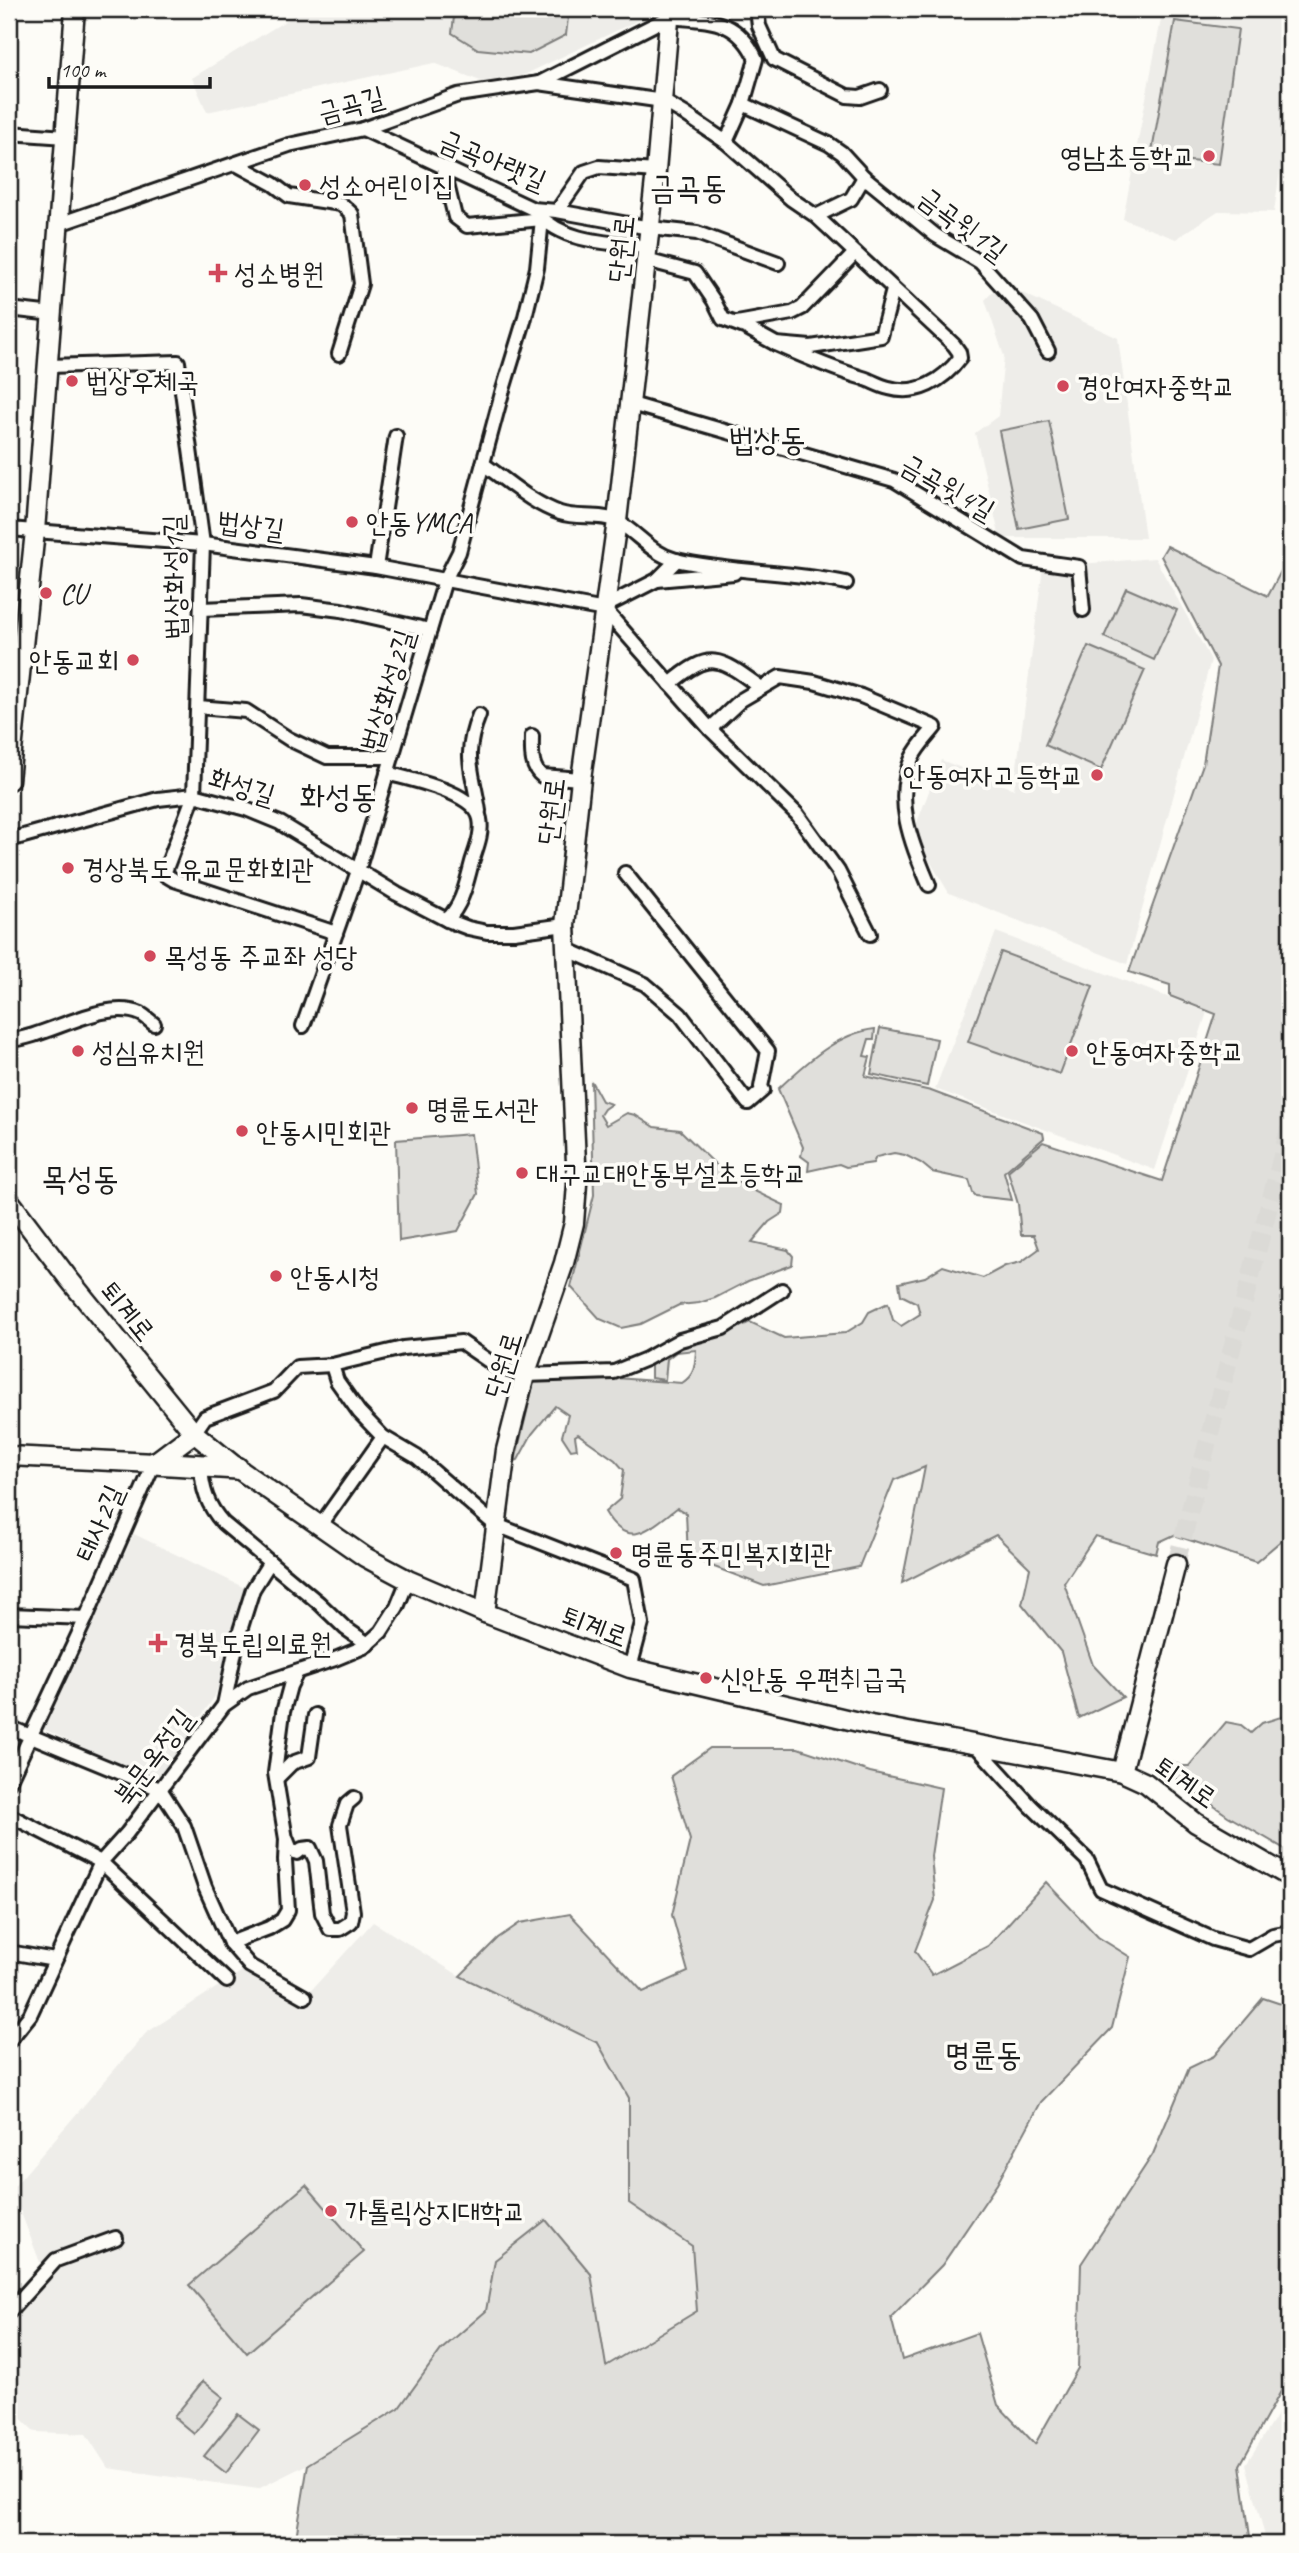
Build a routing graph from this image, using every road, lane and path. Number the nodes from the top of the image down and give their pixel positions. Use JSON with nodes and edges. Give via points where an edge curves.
{"nodes":[{"id":1,"x":75,"y":9,"type":"edge"},
{"id":2,"x":757,"y":9,"type":"edge"},
{"id":3,"x":675,"y":11,"type":"edge"},
{"id":4,"x":539,"y":83,"type":"junction"},
{"id":5,"x":880,"y":90,"type":"dead end"},
{"id":6,"x":663,"y":101,"type":"junction"},
{"id":7,"x":743,"y":104,"type":"junction"},
{"id":8,"x":363,"y":130,"type":"junction"},
{"id":9,"x":9,"y":133,"type":"edge"},
{"id":10,"x":66,"y":137,"type":"junction"},
{"id":11,"x":726,"y":142,"type":"junction"},
{"id":12,"x":236,"y":164,"type":"junction"},
{"id":13,"x":656,"y":171,"type":"junction"},
{"id":14,"x":444,"y":172,"type":"dead end"},
{"id":15,"x":864,"y":177,"type":"junction"},
{"id":16,"x":556,"y":211,"type":"junction"},
{"id":17,"x":538,"y":214,"type":"junction"},
{"id":18,"x":816,"y":216,"type":"junction"},
{"id":19,"x":59,"y":224,"type":"junction"},
{"id":20,"x":650,"y":228,"type":"junction"},
{"id":21,"x":855,"y":253,"type":"junction"},
{"id":22,"x":647,"y":254,"type":"junction"},
{"id":23,"x":778,"y":263,"type":"dead end"},
{"id":24,"x":893,"y":290,"type":"junction"},
{"id":25,"x":9,"y":309,"type":"edge"},
{"id":26,"x":53,"y":314,"type":"junction"},
{"id":27,"x":736,"y":324,"type":"junction"},
{"id":28,"x":776,"y":344,"type":"junction"},
{"id":29,"x":1048,"y":351,"type":"dead end"},
{"id":30,"x":338,"y":354,"type":"dead end"},
{"id":31,"x":49,"y":366,"type":"junction"},
{"id":32,"x":628,"y":403,"type":"junction"},
{"id":33,"x":396,"y":436,"type":"dead end"},
{"id":34,"x":483,"y":464,"type":"junction"},
{"id":35,"x":617,"y":521,"type":"junction"},
{"id":36,"x":9,"y":529,"type":"edge"},
{"id":37,"x":35,"y":531,"type":"junction"},
{"id":38,"x":204,"y":544,"type":"junction"},
{"id":39,"x":677,"y":560,"type":"junction"},
{"id":40,"x":376,"y":567,"type":"junction"},
{"id":41,"x":741,"y":570,"type":"junction"},
{"id":42,"x":445,"y":580,"type":"junction"},
{"id":43,"x":657,"y":580,"type":"junction"},
{"id":44,"x":846,"y":583,"type":"dead end"},
{"id":45,"x":605,"y":608,"type":"junction"},
{"id":46,"x":201,"y":609,"type":"junction"},
{"id":47,"x":1083,"y":610,"type":"dead end"},
{"id":48,"x":430,"y":630,"type":"junction"},
{"id":49,"x":670,"y":684,"type":"junction"},
{"id":50,"x":760,"y":687,"type":"junction"},
{"id":51,"x":198,"y":707,"type":"junction"},
{"id":52,"x":479,"y":715,"type":"dead end"},
{"id":53,"x":710,"y":729,"type":"junction"},
{"id":54,"x":532,"y":736,"type":"dead end"},
{"id":55,"x":11,"y":747,"type":"edge"},
{"id":56,"x":392,"y":757,"type":"junction"},
{"id":57,"x":9,"y":770,"type":"edge"},
{"id":58,"x":387,"y":773,"type":"junction"},
{"id":59,"x":581,"y":779,"type":"junction"},
{"id":60,"x":9,"y":780,"type":"edge"},
{"id":61,"x":194,"y":795,"type":"junction"},
{"id":62,"x":479,"y":815,"type":"junction"},
{"id":63,"x":9,"y":840,"type":"edge"},
{"id":64,"x":358,"y":871,"type":"junction"},
{"id":65,"x":625,"y":873,"type":"dead end"},
{"id":66,"x":929,"y":885,"type":"dead end"},
{"id":67,"x":447,"y":920,"type":"junction"},
{"id":68,"x":565,"y":925,"type":"junction"},
{"id":69,"x":335,"y":933,"type":"junction"},
{"id":70,"x":870,"y":934,"type":"dead end"},
{"id":71,"x":566,"y":949,"type":"junction"},
{"id":72,"x":154,"y":1024,"type":"dead end"},
{"id":73,"x":303,"y":1026,"type":"dead end"},
{"id":74,"x":9,"y":1040,"type":"edge"},
{"id":75,"x":9,"y":1200,"type":"edge"},
{"id":76,"x":782,"y":1290,"type":"dead end"},
{"id":77,"x":332,"y":1364,"type":"junction"},
{"id":78,"x":525,"y":1375,"type":"junction"},
{"id":79,"x":194,"y":1433,"type":"junction"},
{"id":80,"x":383,"y":1437,"type":"junction"},
{"id":81,"x":9,"y":1456,"type":"edge"},
{"id":82,"x":154,"y":1463,"type":"junction"},
{"id":83,"x":201,"y":1466,"type":"junction"},
{"id":84,"x":237,"y":1468,"type":"junction"},
{"id":85,"x":494,"y":1524,"type":"junction"},
{"id":86,"x":320,"y":1525,"type":"junction"},
{"id":87,"x":270,"y":1562,"type":"junction"},
{"id":88,"x":1176,"y":1564,"type":"tunnel mouth"},
{"id":89,"x":408,"y":1580,"type":"junction"},
{"id":90,"x":485,"y":1613,"type":"junction"},
{"id":91,"x":9,"y":1615,"type":"edge"},
{"id":92,"x":86,"y":1618,"type":"junction"},
{"id":93,"x":368,"y":1644,"type":"junction"},
{"id":94,"x":629,"y":1668,"type":"junction"},
{"id":95,"x":297,"y":1672,"type":"junction"},
{"id":96,"x":224,"y":1705,"type":"junction"},
{"id":97,"x":315,"y":1716,"type":"dead end"},
{"id":98,"x":9,"y":1727,"type":"edge"},
{"id":99,"x":30,"y":1736,"type":"junction"},
{"id":100,"x":976,"y":1746,"type":"junction"},
{"id":101,"x":1122,"y":1772,"type":"junction"},
{"id":102,"x":277,"y":1778,"type":"junction"},
{"id":103,"x":9,"y":1782,"type":"edge"},
{"id":104,"x":160,"y":1789,"type":"junction"},
{"id":105,"x":354,"y":1798,"type":"dead end"},
{"id":106,"x":9,"y":1815,"type":"edge"},
{"id":107,"x":286,"y":1839,"type":"junction"},
{"id":108,"x":101,"y":1862,"type":"junction"},
{"id":109,"x":1290,"y":1877,"type":"edge"},
{"id":110,"x":1290,"y":1932,"type":"edge"},
{"id":111,"x":230,"y":1943,"type":"junction"},
{"id":112,"x":9,"y":1952,"type":"edge"},
{"id":113,"x":55,"y":1960,"type":"junction"},
{"id":114,"x":227,"y":1981,"type":"dead end"},
{"id":115,"x":305,"y":1997,"type":"dead end"},
{"id":116,"x":9,"y":2041,"type":"edge"},
{"id":117,"x":116,"y":2238,"type":"dead end"},
{"id":118,"x":9,"y":2312,"type":"edge"}],
"edges":[{"from":1,"to":10,"type":"street"},
{"from":2,"to":5,"type":"street","via":[[759,26],[774,59],[847,96]]},
{"from":3,"to":4,"type":"street"},
{"from":3,"to":6,"type":"street","name":"단원로"},
{"from":3,"to":7,"type":"street","via":[[720,23],[745,39],[756,59]]},
{"from":4,"to":6,"type":"street","name":"금곡길"},
{"from":4,"to":8,"type":"street","name":"금곡길","via":[[458,95]]},
{"from":6,"to":11,"type":"street"},
{"from":6,"to":13,"type":"street","name":"단원로"},
{"from":7,"to":11,"type":"street"},
{"from":7,"to":15,"type":"street","name":"금곡윗1길","via":[[829,144]]},
{"from":8,"to":12,"type":"street","name":"금곡길","via":[[289,145]]},
{"from":8,"to":17,"type":"street","name":"금곡아랫길"},
{"from":9,"to":10,"type":"street"},
{"from":10,"to":19,"type":"street"},
{"from":11,"to":18,"type":"street","via":[[791,200]]},
{"from":12,"to":19,"type":"street","name":"금곡길"},
{"from":12,"to":30,"type":"street","via":[[289,196],[341,204],[352,214],[361,284]]},
{"from":13,"to":16,"type":"street","via":[[599,167],[584,172]]},
{"from":13,"to":20,"type":"street","name":"단원로"},
{"from":14,"to":17,"type":"street","via":[[456,217],[467,226]]},
{"from":15,"to":18,"type":"street","via":[[851,199]]},
{"from":15,"to":29,"type":"street","name":"금곡윗1길","via":[[936,235],[979,262],[1032,320]]},
{"from":16,"to":17,"type":"street","name":"금곡아랫길"},
{"from":16,"to":20,"type":"street","name":"금곡아랫길"},
{"from":17,"to":22,"type":"street","via":[[569,236]]},
{"from":17,"to":34,"type":"street","name":"법상화성2길","via":[[532,289]]},
{"from":18,"to":21,"type":"street"},
{"from":19,"to":26,"type":"street"},
{"from":20,"to":22,"type":"street","name":"단원로"},
{"from":20,"to":23,"type":"street","name":"금곡아랫길","via":[[697,233]]},
{"from":21,"to":24,"type":"street"},
{"from":21,"to":27,"type":"street","via":[[802,308]]},
{"from":22,"to":27,"type":"street","via":[[695,273],[723,318]]},
{"from":22,"to":32,"type":"street","name":"단원로"},
{"from":24,"to":28,"type":"street","via":[[881,336],[811,346]]},
{"from":24,"to":28,"type":"street","via":[[960,352],[957,362],[924,388],[886,388]]},
{"from":25,"to":26,"type":"street"},
{"from":26,"to":31,"type":"street"},
{"from":27,"to":28,"type":"street"},
{"from":31,"to":37,"type":"street"},
{"from":31,"to":38,"type":"street","name":"법상화성1길","via":[[178,362]]},
{"from":32,"to":35,"type":"street","name":"단원로"},
{"from":32,"to":47,"type":"street","name":"금곡윗4길","via":[[894,480],[1023,559],[1079,567]]},
{"from":33,"to":40,"type":"street"},
{"from":34,"to":35,"type":"street","via":[[525,495],[562,514]]},
{"from":34,"to":42,"type":"street","name":"법상화성2길","via":[[459,552]]},
{"from":35,"to":39,"type":"street","via":[[643,543]]},
{"from":35,"to":45,"type":"street","name":"단원로"},
{"from":36,"to":37,"type":"street","name":"법상길"},
{"from":37,"to":38,"type":"street","name":"법상길"},
{"from":37,"to":55,"type":"street"},
{"from":38,"to":40,"type":"street","name":"법상길"},
{"from":38,"to":46,"type":"street","name":"법상화성1길"},
{"from":39,"to":41,"type":"street"},
{"from":39,"to":43,"type":"street"},
{"from":40,"to":42,"type":"street","name":"법상길"},
{"from":41,"to":43,"type":"street"},
{"from":41,"to":44,"type":"street"},
{"from":42,"to":45,"type":"street","name":"법상길"},
{"from":42,"to":48,"type":"street","name":"법상화성2길"},
{"from":43,"to":45,"type":"street"},
{"from":45,"to":49,"type":"street"},
{"from":45,"to":59,"type":"street","name":"단원로"},
{"from":46,"to":48,"type":"street","via":[[301,605]]},
{"from":46,"to":51,"type":"street","name":"법상화성1길"},
{"from":48,"to":56,"type":"street","name":"법상화성2길"},
{"from":49,"to":50,"type":"street","via":[[703,660],[721,662]]},
{"from":49,"to":53,"type":"street"},
{"from":50,"to":53,"type":"street"},
{"from":50,"to":66,"type":"street","via":[[780,677],[814,682],[935,727],[913,757],[902,793],[910,840]]},
{"from":51,"to":56,"type":"street","via":[[246,711],[327,757]]},
{"from":51,"to":61,"type":"street","name":"법상화성1길"},
{"from":52,"to":62,"type":"street","via":[[469,760]]},
{"from":53,"to":70,"type":"street","via":[[797,814],[838,871]]},
{"from":54,"to":59,"type":"street","via":[[538,774]]},
{"from":55,"to":57,"type":"street"},
{"from":56,"to":58,"type":"street","name":"법상화성2길"},
{"from":57,"to":60,"type":"street"},
{"from":58,"to":62,"type":"street","via":[[463,798]]},
{"from":58,"to":64,"type":"street","name":"법상화성2길"},
{"from":59,"to":68,"type":"street","name":"단원로"},
{"from":61,"to":63,"type":"street","name":"화성길","via":[[158,799]]},
{"from":61,"to":64,"type":"street","name":"화성길","via":[[280,823]]},
{"from":61,"to":69,"type":"street","name":"법상화성1길","via":[[164,874]]},
{"from":62,"to":67,"type":"street","via":[[481,830],[463,896]]},
{"from":64,"to":67,"type":"street","name":"화성길"},
{"from":64,"to":69,"type":"street","name":"법상화성2길"},
{"from":65,"to":71,"type":"street","via":[[768,1051],[763,1090],[748,1103],[680,1014],[645,984]]},
{"from":67,"to":68,"type":"street","name":"화성길","via":[[487,932]]},
{"from":68,"to":71,"type":"street","name":"단원로"},
{"from":69,"to":73,"type":"street","name":"법상화성2길"},
{"from":71,"to":78,"type":"street","name":"단원로","via":[[577,1184],[574,1223]]},
{"from":72,"to":74,"type":"street","via":[[140,1013],[107,1011]]},
{"from":75,"to":79,"type":"street","name":"퇴계로"},
{"from":76,"to":78,"type":"street","via":[[723,1328],[680,1340],[614,1372]]},
{"from":77,"to":78,"type":"street","via":[[403,1348],[461,1342],[496,1366]]},
{"from":77,"to":79,"type":"street","via":[[297,1367],[274,1391],[205,1417]]},
{"from":77,"to":80,"type":"street","via":[[337,1381]]},
{"from":78,"to":85,"type":"street","name":"단원로"},
{"from":79,"to":82,"type":"street"},
{"from":79,"to":84,"type":"street","name":"퇴계로"},
{"from":80,"to":85,"type":"street","via":[[417,1457]]},
{"from":80,"to":86,"type":"street"},
{"from":81,"to":82,"type":"street","name":"태사2길"},
{"from":82,"to":83,"type":"main road"},
{"from":82,"to":92,"type":"street","name":"태사2길"},
{"from":83,"to":84,"type":"main road"},
{"from":83,"to":87,"type":"street","via":[[210,1508]]},
{"from":84,"to":86,"type":"street","name":"퇴계로"},
{"from":85,"to":90,"type":"street","name":"단원로"},
{"from":85,"to":94,"type":"street","via":[[634,1579],[642,1623]]},
{"from":86,"to":89,"type":"street","name":"퇴계로"},
{"from":87,"to":93,"type":"street"},
{"from":87,"to":96,"type":"street","via":[[253,1589]]},
{"from":88,"to":101,"type":"street"},
{"from":89,"to":90,"type":"street","name":"퇴계로"},
{"from":89,"to":93,"type":"street","name":"북문옥정길","via":[[382,1632]]},
{"from":90,"to":94,"type":"street","name":"퇴계로"},
{"from":91,"to":92,"type":"street"},
{"from":92,"to":99,"type":"street","name":"태사2길"},
{"from":93,"to":95,"type":"street","name":"북문옥정길"},
{"from":94,"to":100,"type":"street","name":"퇴계로"},
{"from":95,"to":96,"type":"street","name":"북문옥정길","via":[[248,1688]]},
{"from":95,"to":102,"type":"street","via":[[283,1712]]},
{"from":96,"to":104,"type":"street","name":"북문옥정길"},
{"from":97,"to":102,"type":"street","via":[[309,1757],[292,1763]]},
{"from":98,"to":99,"type":"street"},
{"from":99,"to":103,"type":"street","name":"태사2길"},
{"from":99,"to":104,"type":"street"},
{"from":100,"to":101,"type":"street","name":"퇴계로"},
{"from":100,"to":110,"type":"street","via":[[1087,1860],[1101,1889],[1213,1939],[1248,1949],[1273,1935]]},
{"from":101,"to":109,"type":"street","name":"퇴계로"},
{"from":102,"to":107,"type":"street"},
{"from":104,"to":108,"type":"street","name":"북문옥정길"},
{"from":104,"to":111,"type":"street","via":[[184,1826]]},
{"from":105,"to":107,"type":"street","via":[[347,1804],[341,1825],[351,1922],[340,1929],[330,1929],[322,1913],[316,1861],[310,1849],[297,1853]]},
{"from":106,"to":108,"type":"street"},
{"from":107,"to":111,"type":"street","via":[[288,1910],[269,1928]]},
{"from":108,"to":113,"type":"street","name":"북문옥정길"},
{"from":108,"to":114,"type":"street"},
{"from":111,"to":115,"type":"street","via":[[250,1966]]},
{"from":112,"to":113,"type":"street"},
{"from":113,"to":116,"type":"street","name":"북문옥정길","via":[[30,2015]]},
{"from":117,"to":118,"type":"street","via":[[56,2260]]}]}
